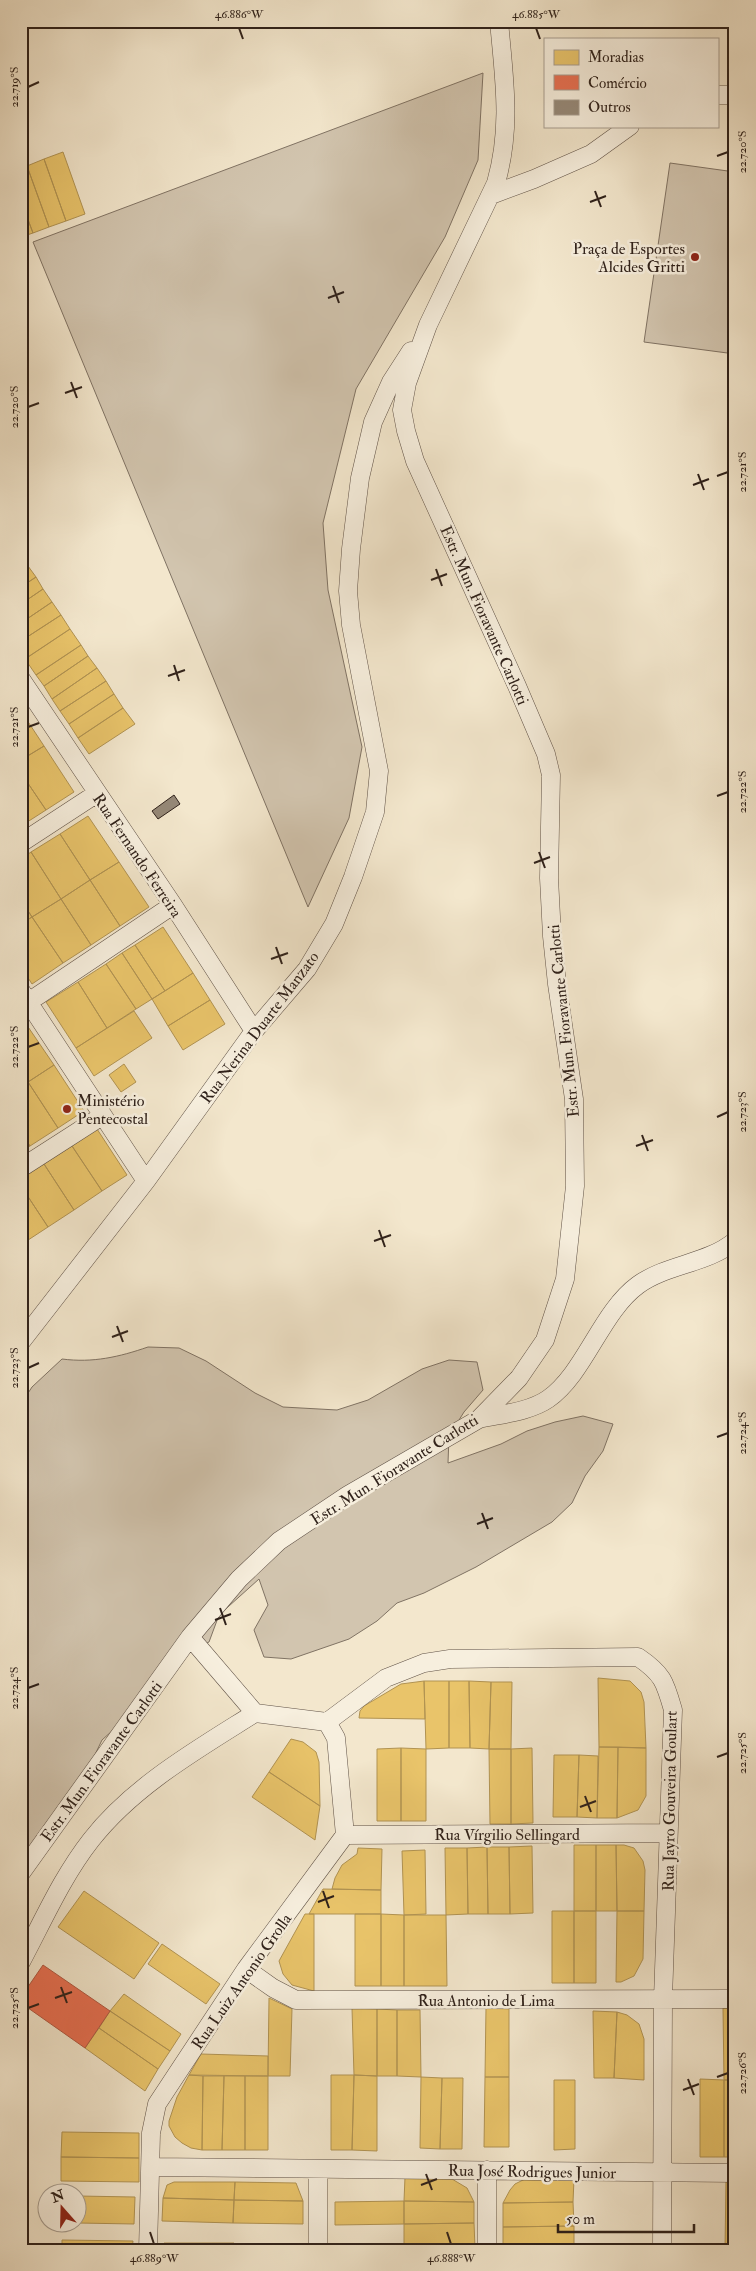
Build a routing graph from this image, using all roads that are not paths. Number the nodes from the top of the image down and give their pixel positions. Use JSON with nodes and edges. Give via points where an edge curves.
{"nodes":[{"id":1,"x":498,"y":21,"type":"edge"},
{"id":2,"x":735,"y":95,"type":"edge"},
{"id":3,"x":718,"y":96,"type":"edge"},
{"id":4,"x":627,"y":128,"type":"edge"},
{"id":5,"x":491,"y":195,"type":"junction"},
{"id":6,"x":428,"y":325,"type":"junction"},
{"id":7,"x":22,"y":681,"type":"edge"},
{"id":8,"x":96,"y":794,"type":"junction"},
{"id":9,"x":21,"y":843,"type":"edge"},
{"id":10,"x":173,"y":905,"type":"junction"},
{"id":11,"x":24,"y":1000,"type":"edge"},
{"id":12,"x":254,"y":1031,"type":"junction"},
{"id":13,"x":102,"y":1116,"type":"junction"},
{"id":14,"x":21,"y":1168,"type":"edge"},
{"id":15,"x":146,"y":1181,"type":"junction"},
{"id":16,"x":735,"y":1241,"type":"edge"},
{"id":17,"x":21,"y":1342,"type":"edge"},
{"id":18,"x":479,"y":1419,"type":"junction"},
{"id":19,"x":190,"y":1636,"type":"junction"},
{"id":20,"x":255,"y":1713,"type":"junction"},
{"id":21,"x":328,"y":1722,"type":"junction"},
{"id":22,"x":668,"y":1833,"type":"junction"},
{"id":23,"x":345,"y":1835,"type":"junction"},
{"id":24,"x":21,"y":1873,"type":"edge"},
{"id":25,"x":21,"y":1962,"type":"edge"},
{"id":26,"x":246,"y":1969,"type":"junction"},
{"id":27,"x":663,"y":1999,"type":"junction"},
{"id":28,"x":735,"y":1999,"type":"edge"},
{"id":29,"x":150,"y":2167,"type":"junction"},
{"id":30,"x":318,"y":2169,"type":"junction"},
{"id":31,"x":488,"y":2170,"type":"junction"},
{"id":32,"x":662,"y":2172,"type":"junction"},
{"id":33,"x":735,"y":2173,"type":"edge"},
{"id":34,"x":148,"y":2250,"type":"edge"},
{"id":35,"x":318,"y":2250,"type":"edge"},
{"id":36,"x":487,"y":2250,"type":"edge"},
{"id":37,"x":662,"y":2250,"type":"edge"}],
"edges":[{"from":1,"to":5,"type":"street","name":"Estr. Mun. Fioravante Carlotti","via":[[506,97],[506,138],[503,160]]},
{"from":2,"to":3,"type":"street"},
{"from":4,"to":5,"type":"street","via":[[591,154]]},
{"from":5,"to":6,"type":"street","name":"Estr. Mun. Fioravante Carlotti"},
{"from":6,"to":12,"type":"street","name":"Rua Nerina Duarte Manzato","via":[[391,382],[372,422],[360,478],[351,549],[348,590],[351,625],[379,771],[375,812],[334,924],[307,969]]},
{"from":6,"to":18,"type":"street","name":"Estr. Mun. Fioravante Carlotti","via":[[406,383],[402,410],[416,461],[546,754],[551,775],[549,878],[552,936],[574,1099],[575,1186],[565,1279],[545,1340],[518,1378]]},
{"from":7,"to":8,"type":"street","name":"Rua Fernando Ferreira"},
{"from":8,"to":9,"type":"street"},
{"from":8,"to":10,"type":"street","name":"Rua Fernando Ferreira"},
{"from":10,"to":11,"type":"street"},
{"from":10,"to":12,"type":"street","name":"Rua Fernando Ferreira"},
{"from":11,"to":13,"type":"street"},
{"from":12,"to":15,"type":"street","name":"Rua Nerina Duarte Manzato"},
{"from":13,"to":14,"type":"street"},
{"from":13,"to":15,"type":"street"},
{"from":15,"to":17,"type":"street","name":"Rua Nerina Duarte Manzato"},
{"from":16,"to":18,"type":"street","via":[[707,1256],[654,1274],[636,1287],[620,1303],[567,1380],[549,1398],[536,1406]]},
{"from":18,"to":19,"type":"street","name":"Estr. Mun. Fioravante Carlotti","via":[[348,1495],[279,1541],[239,1579]]},
{"from":19,"to":20,"type":"street"},
{"from":19,"to":24,"type":"street","name":"Estr. Mun. Fioravante Carlotti"},
{"from":20,"to":21,"type":"street"},
{"from":20,"to":25,"type":"street","via":[[132,1798],[98,1832],[61,1886]]},
{"from":21,"to":22,"type":"street","name":"Rua Jayro Gouveira Goulart","via":[[386,1678],[424,1663],[450,1659],[638,1657],[656,1669],[666,1684],[673,1710]]},
{"from":21,"to":23,"type":"street","via":[[336,1738]]},
{"from":22,"to":23,"type":"street","name":"Rua Vírgilio Sellingard"},
{"from":22,"to":27,"type":"street","name":"Rua Jayro Gouveira Goulart"},
{"from":23,"to":26,"type":"street","name":"Rua Luiz Antonio Grolla"},
{"from":26,"to":27,"type":"street","name":"Rua Antonio de Lima","via":[[296,2000]]},
{"from":26,"to":29,"type":"street","name":"Rua Luiz Antonio Grolla","via":[[157,2104],[151,2133]]},
{"from":27,"to":28,"type":"street","name":"Rua Antonio de Lima"},
{"from":27,"to":32,"type":"street","name":"Rua Jayro Gouveira Goulart"},
{"from":29,"to":30,"type":"street","name":"Rua José Rodrigues Junior"},
{"from":29,"to":34,"type":"street","name":"Rua Luiz Antonio Grolla"},
{"from":30,"to":31,"type":"street","name":"Rua José Rodrigues Junior"},
{"from":30,"to":35,"type":"street"},
{"from":31,"to":32,"type":"street","name":"Rua José Rodrigues Junior"},
{"from":31,"to":36,"type":"street"},
{"from":32,"to":33,"type":"street","name":"Rua José Rodrigues Junior"},
{"from":32,"to":37,"type":"street","name":"Rua Jayro Gouveira Goulart"}]}
